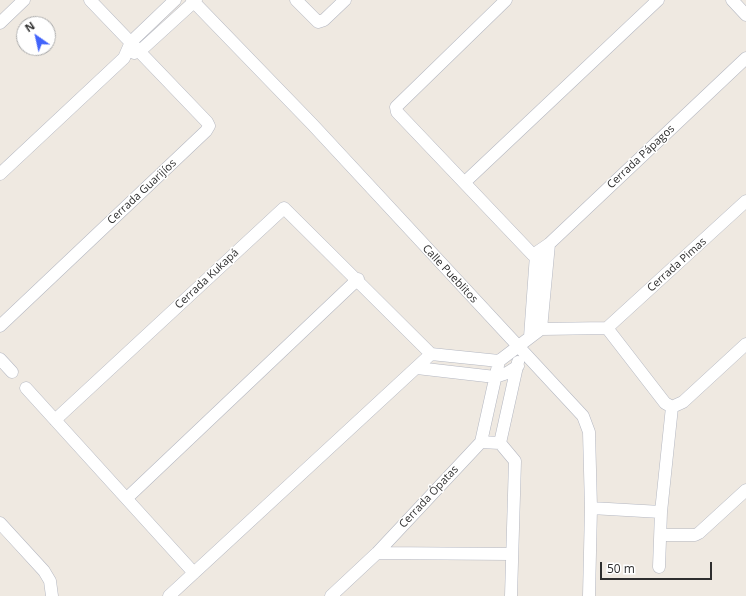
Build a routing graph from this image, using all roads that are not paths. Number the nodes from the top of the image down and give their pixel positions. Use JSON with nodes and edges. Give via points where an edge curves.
{"nodes":[{"id":1,"x":24,"y":0,"type":"edge"},
{"id":2,"x":90,"y":0,"type":"edge"},
{"id":3,"x":175,"y":0,"type":"edge"},
{"id":4,"x":296,"y":0,"type":"edge"},
{"id":5,"x":345,"y":0,"type":"edge"},
{"id":6,"x":506,"y":0,"type":"edge"},
{"id":7,"x":658,"y":0,"type":"edge"},
{"id":8,"x":732,"y":0,"type":"edge"},
{"id":9,"x":194,"y":1,"type":"edge"},
{"id":10,"x":746,"y":15,"type":"edge"},
{"id":11,"x":0,"y":23,"type":"edge"},
{"id":12,"x":131,"y":42,"type":"junction"},
{"id":13,"x":140,"y":51,"type":"junction"},
{"id":14,"x":124,"y":58,"type":"junction"},
{"id":15,"x":746,"y":58,"type":"edge"},
{"id":16,"x":0,"y":174,"type":"edge"},
{"id":17,"x":465,"y":182,"type":"junction"},
{"id":18,"x":746,"y":201,"type":"edge"},
{"id":19,"x":549,"y":244,"type":"junction"},
{"id":20,"x":536,"y":255,"type":"junction"},
{"id":21,"x":358,"y":279,"type":"junction"},
{"id":22,"x":0,"y":326,"type":"edge"},
{"id":23,"x":607,"y":328,"type":"junction"},
{"id":24,"x":540,"y":329,"type":"junction"},
{"id":25,"x":530,"y":337,"type":"junction"},
{"id":26,"x":746,"y":344,"type":"edge"},
{"id":27,"x":518,"y":346,"type":"junction"},
{"id":28,"x":431,"y":354,"type":"junction"},
{"id":29,"x":0,"y":359,"type":"edge"},
{"id":30,"x":499,"y":361,"type":"junction"},
{"id":31,"x":518,"y":366,"type":"junction"},
{"id":32,"x":417,"y":368,"type":"junction"},
{"id":33,"x":12,"y":372,"type":"dead end"},
{"id":34,"x":495,"y":377,"type":"junction"},
{"id":35,"x":26,"y":388,"type":"dead end"},
{"id":36,"x":672,"y":407,"type":"junction"},
{"id":37,"x":55,"y":420,"type":"junction"},
{"id":38,"x":481,"y":442,"type":"junction"},
{"id":39,"x":500,"y":443,"type":"junction"},
{"id":40,"x":746,"y":490,"type":"edge"},
{"id":41,"x":127,"y":498,"type":"junction"},
{"id":42,"x":591,"y":508,"type":"junction"},
{"id":43,"x":661,"y":512,"type":"junction"},
{"id":44,"x":1,"y":525,"type":"edge"},
{"id":45,"x":661,"y":535,"type":"junction"},
{"id":46,"x":377,"y":552,"type":"junction"},
{"id":47,"x":511,"y":554,"type":"junction"},
{"id":48,"x":659,"y":567,"type":"dead end"},
{"id":49,"x":194,"y":572,"type":"junction"},
{"id":50,"x":52,"y":596,"type":"edge"},
{"id":51,"x":169,"y":596,"type":"edge"},
{"id":52,"x":331,"y":596,"type":"edge"},
{"id":53,"x":511,"y":596,"type":"edge"},
{"id":54,"x":589,"y":596,"type":"edge"}],
"edges":[{"from":1,"to":11,"type":"street"},
{"from":2,"to":12,"type":"street","name":"Cerrada Guarijíos"},
{"from":3,"to":12,"type":"street"},
{"from":4,"to":5,"type":"street","via":[[321,22]]},
{"from":6,"to":17,"type":"street","via":[[396,107],[397,112]]},
{"from":7,"to":17,"type":"street"},
{"from":8,"to":10,"type":"street"},
{"from":9,"to":13,"type":"street"},
{"from":9,"to":27,"type":"street","name":"Calle Pueblitos"},
{"from":12,"to":13,"type":"street","name":"Cerrada Guarijíos"},
{"from":12,"to":14,"type":"street"},
{"from":13,"to":14,"type":"street"},
{"from":13,"to":22,"type":"street","name":"Cerrada Guarijíos","via":[[207,122],[206,131]]},
{"from":14,"to":16,"type":"street"},
{"from":15,"to":19,"type":"street","name":"Cerrada Pápagos"},
{"from":17,"to":20,"type":"street","via":[[531,254]]},
{"from":18,"to":23,"type":"street","name":"Cerrada Pimas"},
{"from":19,"to":20,"type":"street","name":"Cerrada Pápagos"},
{"from":19,"to":24,"type":"street"},
{"from":20,"to":25,"type":"street"},
{"from":21,"to":28,"type":"street","name":"Cerrada Kukapá"},
{"from":21,"to":37,"type":"street","name":"Cerrada Kukapá","via":[[287,209],[281,210]]},
{"from":21,"to":41,"type":"street"},
{"from":23,"to":24,"type":"street"},
{"from":23,"to":36,"type":"street","via":[[665,403]]},
{"from":24,"to":25,"type":"street"},
{"from":25,"to":27,"type":"street"},
{"from":26,"to":36,"type":"street","via":[[683,402]]},
{"from":27,"to":30,"type":"street"},
{"from":27,"to":31,"type":"street"},
{"from":27,"to":42,"type":"street","name":"Calle Pueblitos","via":[[583,416],[587,424]]},
{"from":28,"to":30,"type":"street"},
{"from":28,"to":32,"type":"street"},
{"from":29,"to":33,"type":"street"},
{"from":30,"to":34,"type":"street"},
{"from":31,"to":34,"type":"street"},
{"from":31,"to":39,"type":"street"},
{"from":32,"to":34,"type":"street"},
{"from":32,"to":49,"type":"street"},
{"from":34,"to":38,"type":"street"},
{"from":35,"to":37,"type":"street"},
{"from":36,"to":43,"type":"street"},
{"from":37,"to":41,"type":"street"},
{"from":38,"to":39,"type":"street"},
{"from":38,"to":46,"type":"street","name":"Cerrada Ópatas"},
{"from":39,"to":47,"type":"street","via":[[512,457],[515,466]]},
{"from":40,"to":45,"type":"street","via":[[699,533]]},
{"from":41,"to":49,"type":"street"},
{"from":42,"to":43,"type":"street"},
{"from":42,"to":54,"type":"street","name":"Calle Pueblitos"},
{"from":43,"to":45,"type":"street"},
{"from":44,"to":50,"type":"street","via":[[44,571],[50,581]]},
{"from":45,"to":48,"type":"street"},
{"from":46,"to":47,"type":"street"},
{"from":46,"to":52,"type":"street","name":"Cerrada Ópatas"},
{"from":47,"to":53,"type":"street"},
{"from":49,"to":51,"type":"street"}]}
